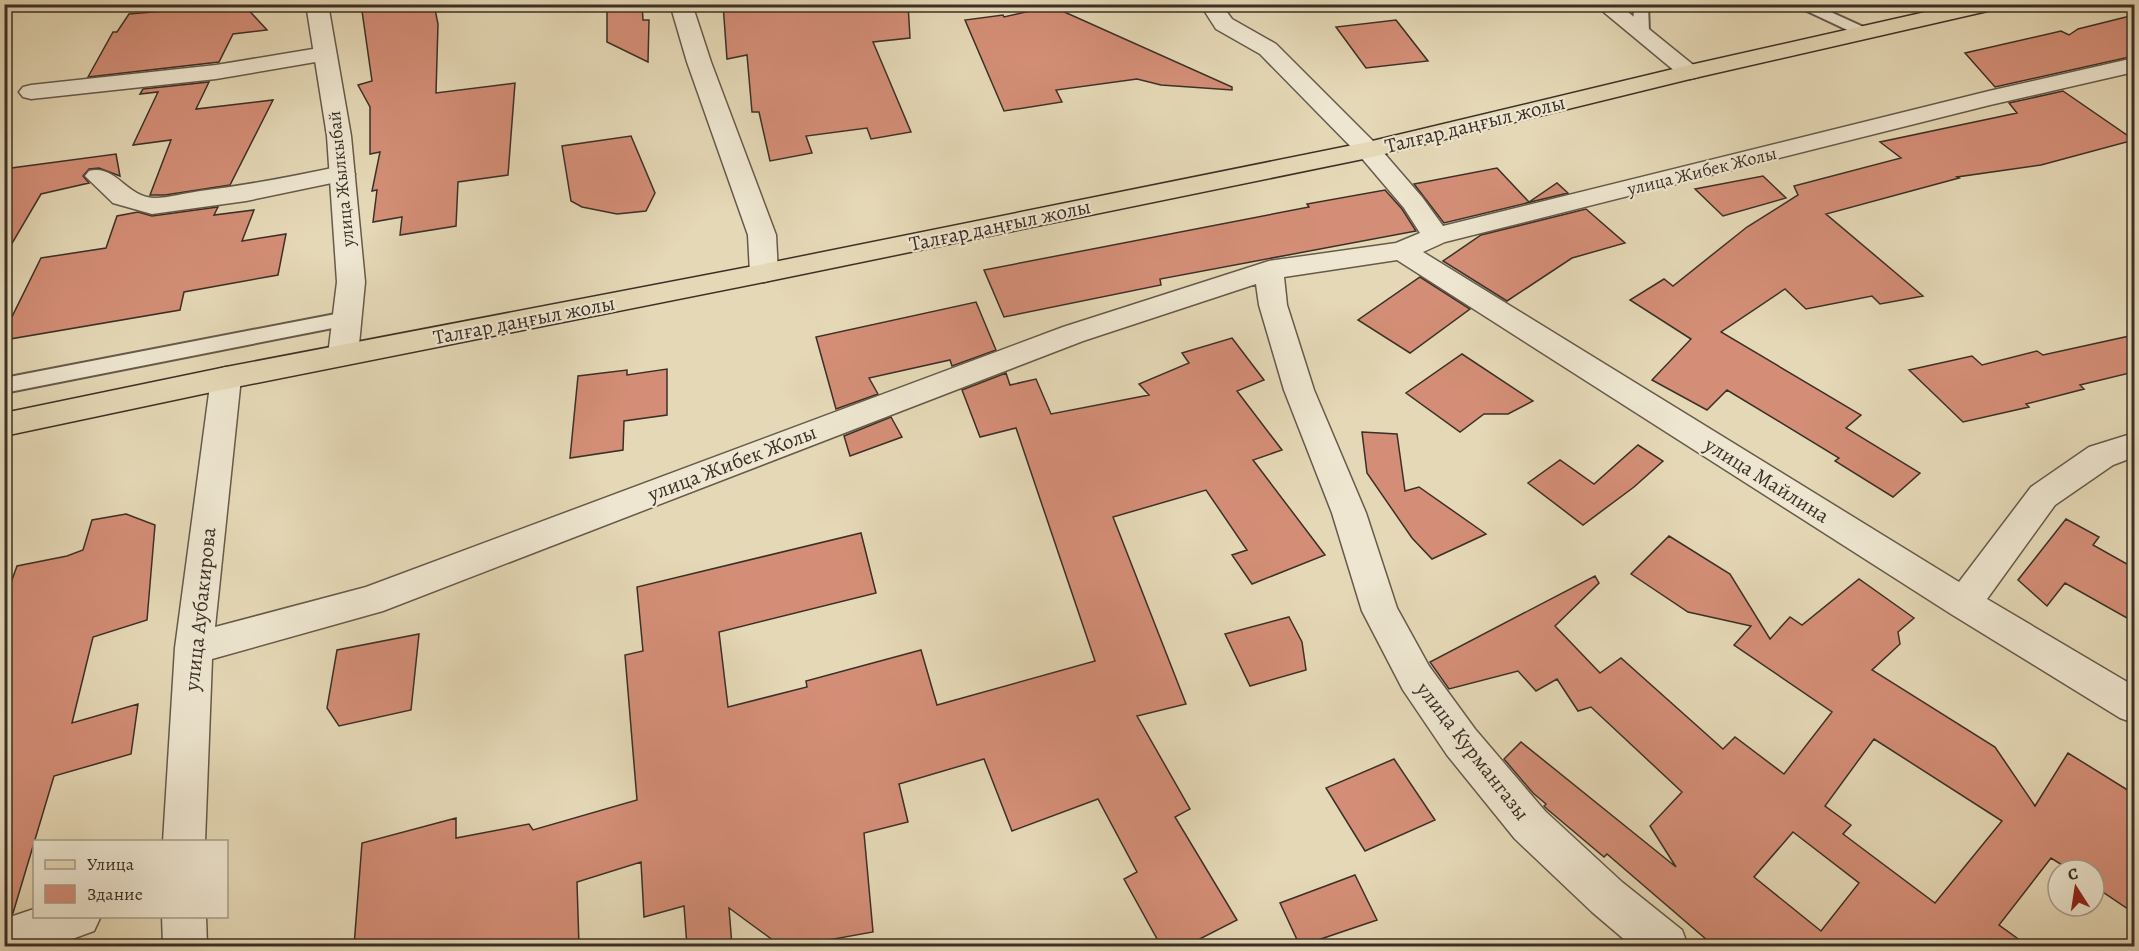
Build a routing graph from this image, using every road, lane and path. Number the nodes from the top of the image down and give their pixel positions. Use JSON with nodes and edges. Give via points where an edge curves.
{"nodes":[{"id":1,"x":317,"y":4,"type":"edge"},
{"id":2,"x":681,"y":4,"type":"edge"},
{"id":3,"x":1210,"y":4,"type":"edge"},
{"id":4,"x":1604,"y":4,"type":"edge"},
{"id":5,"x":1641,"y":4,"type":"edge"},
{"id":6,"x":1799,"y":4,"type":"edge"},
{"id":7,"x":1992,"y":4,"type":"edge"},
{"id":8,"x":1863,"y":32,"type":"junction"},
{"id":9,"x":1641,"y":33,"type":"junction"},
{"id":10,"x":325,"y":54,"type":"junction"},
{"id":11,"x":2134,"y":65,"type":"edge"},
{"id":12,"x":1689,"y":72,"type":"junction"},
{"id":13,"x":31,"y":92,"type":"dead end"},
{"id":14,"x":1368,"y":150,"type":"junction"},
{"id":15,"x":342,"y":174,"type":"junction"},
{"id":16,"x":98,"y":176,"type":"dead end"},
{"id":17,"x":1436,"y":236,"type":"junction"},
{"id":18,"x":1402,"y":251,"type":"junction"},
{"id":19,"x":764,"y":273,"type":"junction"},
{"id":20,"x":1271,"y":288,"type":"junction"},
{"id":21,"x":346,"y":319,"type":"junction"},
{"id":22,"x":343,"y":355,"type":"junction"},
{"id":23,"x":226,"y":378,"type":"junction"},
{"id":24,"x":4,"y":386,"type":"edge"},
{"id":25,"x":4,"y":425,"type":"edge"},
{"id":26,"x":2134,"y":445,"type":"edge"},
{"id":27,"x":1964,"y":603,"type":"junction"},
{"id":28,"x":194,"y":648,"type":"junction"},
{"id":29,"x":2134,"y":705,"type":"edge"},
{"id":30,"x":184,"y":840,"type":"edge"},
{"id":31,"x":73,"y":918,"type":"edge"},
{"id":32,"x":184,"y":918,"type":"edge"},
{"id":33,"x":4,"y":941,"type":"edge"},
{"id":34,"x":185,"y":946,"type":"edge"},
{"id":35,"x":1666,"y":946,"type":"edge"}],
"edges":[{"from":1,"to":10,"type":"street","name":"улица Жылкыбай"},
{"from":2,"to":19,"type":"street","via":[[762,235]]},
{"from":3,"to":14,"type":"street","via":[[1224,24],[1268,50]]},
{"from":4,"to":9,"type":"street"},
{"from":5,"to":9,"type":"lane"},
{"from":6,"to":8,"type":"lane"},
{"from":7,"to":8,"type":"main road","name":"Талғар даңғыл жолы"},
{"from":8,"to":12,"type":"main road","name":"Талғар даңғыл жолы"},
{"from":9,"to":12,"type":"street"},
{"from":10,"to":13,"type":"street","via":[[216,72]]},
{"from":10,"to":15,"type":"street","name":"улица Жылкыбай"},
{"from":11,"to":17,"type":"street","name":"улица Жибек Жолы"},
{"from":12,"to":14,"type":"main road","name":"Талғар даңғыл жолы"},
{"from":14,"to":17,"type":"street"},
{"from":14,"to":19,"type":"main road","name":"Талғар даңғыл жолы"},
{"from":15,"to":16,"type":"street","via":[[152,206],[122,197]]},
{"from":15,"to":21,"type":"street","name":"улица Жылкыбай","via":[[351,282]]},
{"from":17,"to":18,"type":"street","name":"улица Жибек Жолы"},
{"from":18,"to":20,"type":"street","name":"улица Жибек Жолы"},
{"from":18,"to":27,"type":"street","name":"улица Майлина"},
{"from":19,"to":22,"type":"main road","name":"Талғар даңғыл жолы"},
{"from":20,"to":28,"type":"street","name":"улица Жибек Жолы","via":[[1073,334],[370,601]]},
{"from":20,"to":35,"type":"street","name":"улица Курмангазы","via":[[1299,390],[1349,513],[1380,611],[1416,678],[1461,742],[1530,825]]},
{"from":21,"to":22,"type":"street","name":"улица Жылкыбай"},
{"from":21,"to":24,"type":"lane"},
{"from":22,"to":23,"type":"main road","name":"Талғар даңғыл жолы"},
{"from":23,"to":25,"type":"main road","name":"Талғар даңғыл жолы"},
{"from":23,"to":28,"type":"street","name":"улица Аубакирова"},
{"from":26,"to":27,"type":"street","via":[[2101,456],[2043,496]]},
{"from":27,"to":29,"type":"street","name":"улица Майлина"},
{"from":28,"to":30,"type":"street","name":"улица Аубакирова"},
{"from":31,"to":33,"type":"street"},
{"from":32,"to":34,"type":"street"}]}
